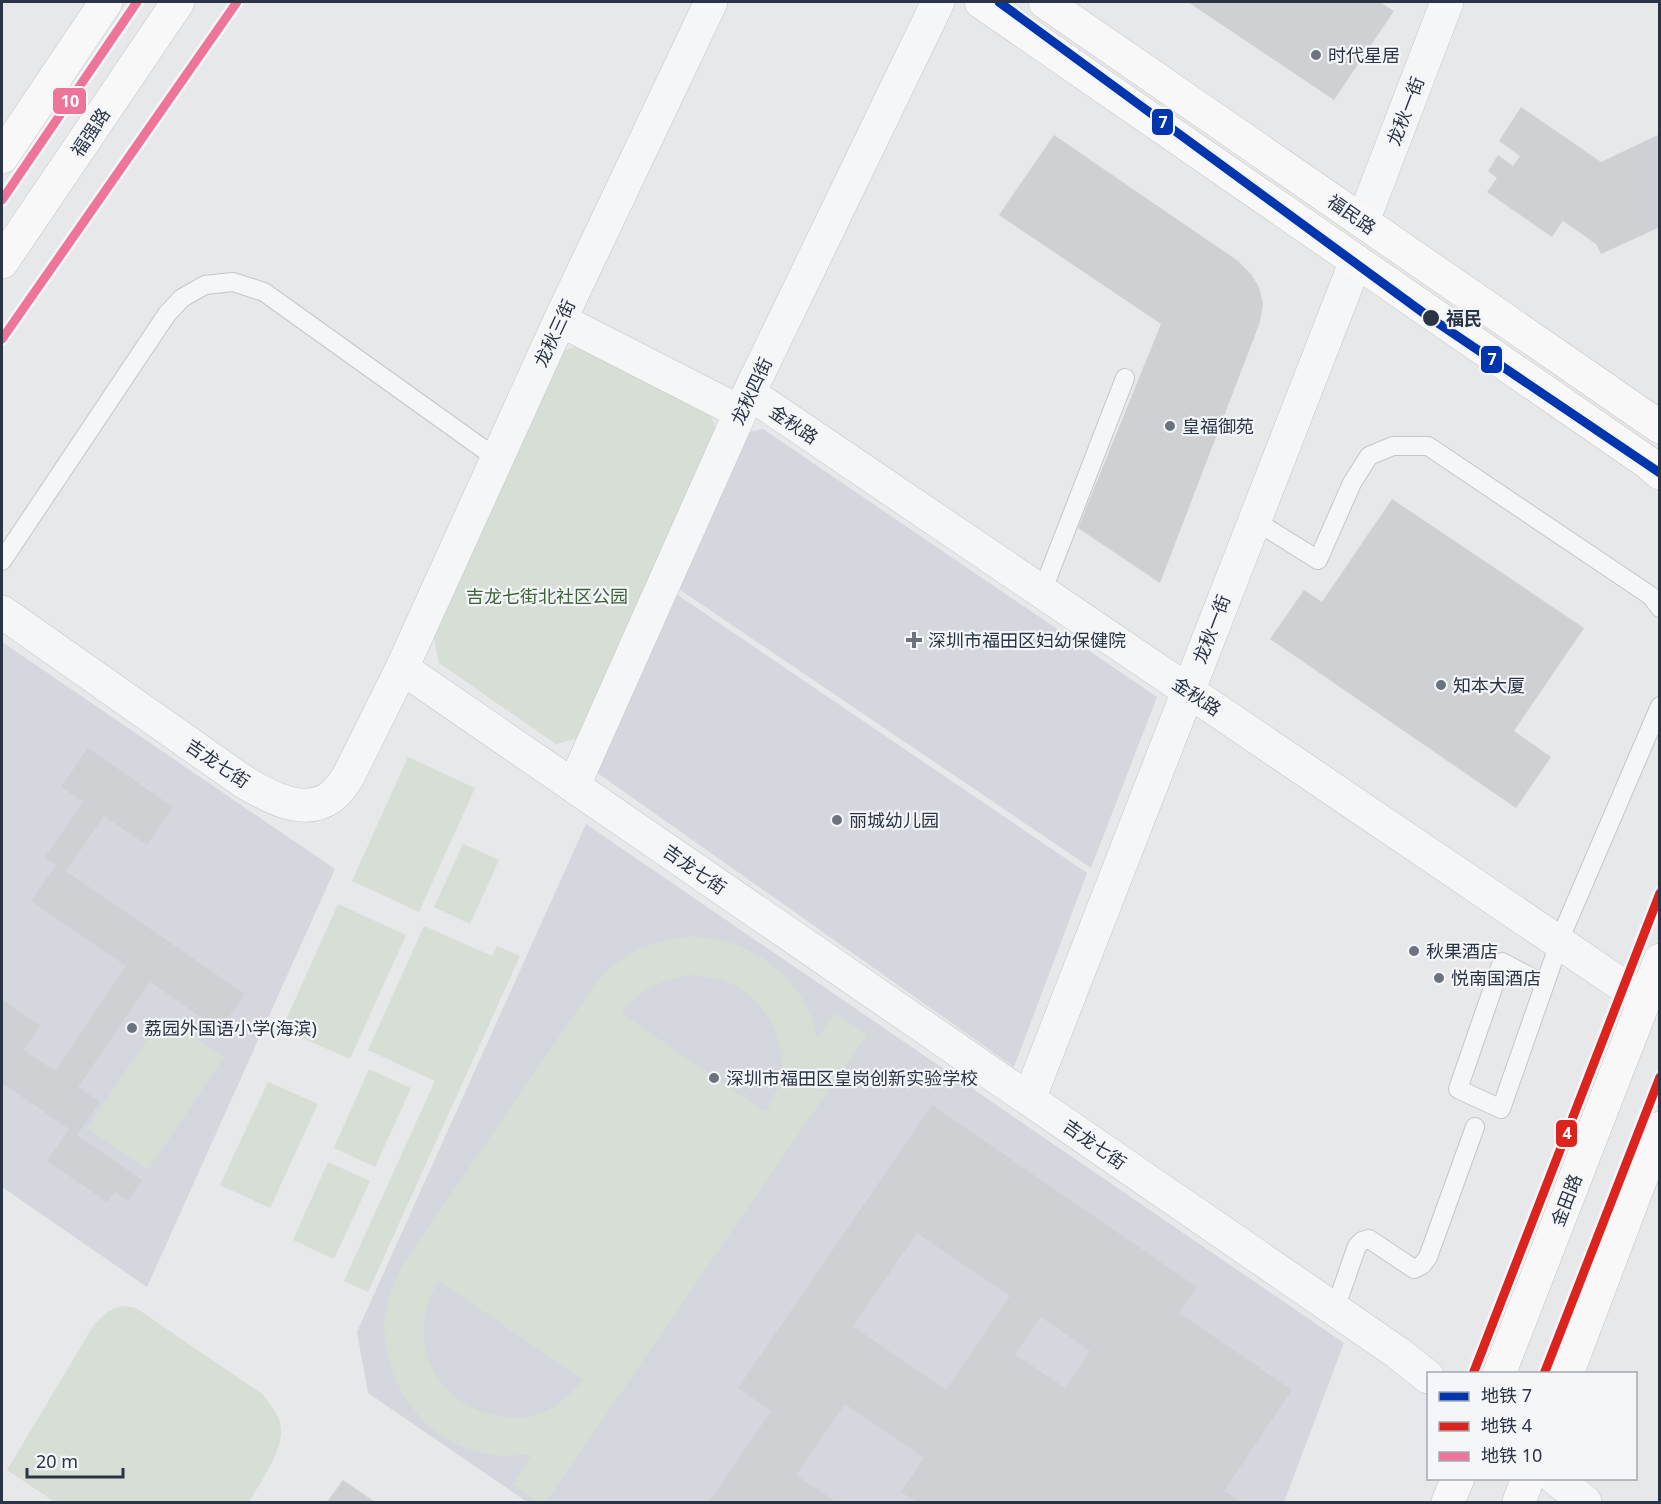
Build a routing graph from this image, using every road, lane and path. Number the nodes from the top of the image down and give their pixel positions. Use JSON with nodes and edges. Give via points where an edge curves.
{"nodes":[{"id":1,"x":106,"y":2,"type":"edge"},
{"id":2,"x":178,"y":2,"type":"edge"},
{"id":3,"x":711,"y":2,"type":"edge"},
{"id":4,"x":938,"y":2,"type":"edge"},
{"id":5,"x":981,"y":2,"type":"edge"},
{"id":6,"x":1045,"y":2,"type":"edge"},
{"id":7,"x":1447,"y":2,"type":"edge"},
{"id":8,"x":2,"y":158,"type":"edge"},
{"id":9,"x":1363,"y":221,"type":"junction"},
{"id":10,"x":1356,"y":261,"type":"junction"},
{"id":11,"x":2,"y":262,"type":"edge"},
{"id":12,"x":560,"y":320,"type":"junction"},
{"id":13,"x":1125,"y":378,"type":"dead end"},
{"id":14,"x":745,"y":403,"type":"junction"},
{"id":15,"x":1659,"y":427,"type":"edge"},
{"id":16,"x":496,"y":458,"type":"junction"},
{"id":17,"x":1657,"y":470,"type":"edge"},
{"id":18,"x":1254,"y":520,"type":"junction"},
{"id":19,"x":2,"y":561,"type":"edge"},
{"id":20,"x":1042,"y":592,"type":"junction"},
{"id":21,"x":1659,"y":608,"type":"edge"},
{"id":22,"x":2,"y":612,"type":"edge"},
{"id":23,"x":402,"y":668,"type":"junction"},
{"id":24,"x":1188,"y":690,"type":"junction"},
{"id":25,"x":1659,"y":706,"type":"edge"},
{"id":26,"x":574,"y":785,"type":"junction"},
{"id":27,"x":1559,"y":941,"type":"junction"},
{"id":28,"x":1659,"y":960,"type":"edge"},
{"id":29,"x":1544,"y":984,"type":"junction"},
{"id":30,"x":1644,"y":1000,"type":"junction"},
{"id":31,"x":1029,"y":1099,"type":"junction"},
{"id":32,"x":1475,"y":1127,"type":"dead end"},
{"id":33,"x":1659,"y":1128,"type":"edge"},
{"id":34,"x":1335,"y":1309,"type":"junction"},
{"id":35,"x":1499,"y":1372,"type":"edge"},
{"id":36,"x":1568,"y":1372,"type":"edge"},
{"id":37,"x":1427,"y":1376,"type":"edge"},
{"id":38,"x":1458,"y":1480,"type":"edge"},
{"id":39,"x":1528,"y":1480,"type":"edge"},
{"id":40,"x":1556,"y":1480,"type":"edge"},
{"id":41,"x":1448,"y":1503,"type":"edge"},
{"id":42,"x":1519,"y":1503,"type":"edge"},
{"id":43,"x":1585,"y":1503,"type":"edge"}],
"edges":[{"from":1,"to":8,"type":"main road"},
{"from":2,"to":11,"type":"main road","name":"福强路"},
{"from":3,"to":12,"type":"street","name":"龙秋三街"},
{"from":4,"to":14,"type":"street","name":"龙秋四街"},
{"from":5,"to":10,"type":"main road","name":"福民路"},
{"from":6,"to":9,"type":"main road","name":"福民路"},
{"from":7,"to":9,"type":"street","name":"龙秋一街"},
{"from":9,"to":15,"type":"main road","name":"福民路"},
{"from":10,"to":17,"type":"main road","name":"福民路"},
{"from":10,"to":18,"type":"street","name":"龙秋一街"},
{"from":12,"to":14,"type":"street","name":"金秋路"},
{"from":12,"to":16,"type":"street","name":"龙秋三街"},
{"from":13,"to":20,"type":"lane"},
{"from":14,"to":20,"type":"street","name":"金秋路"},
{"from":14,"to":26,"type":"street","name":"龙秋四街"},
{"from":16,"to":19,"type":"lane","via":[[264,292],[233,282],[205,285],[182,298],[167,314]]},
{"from":16,"to":23,"type":"street","name":"龙秋三街"},
{"from":18,"to":21,"type":"lane","via":[[1318,560],[1352,483],[1369,456],[1393,446],[1428,446],[1651,596]]},
{"from":18,"to":24,"type":"street","name":"龙秋一街"},
{"from":20,"to":24,"type":"street","name":"金秋路"},
{"from":22,"to":23,"type":"street","name":"吉龙七街","via":[[244,782],[266,795],[304,805],[318,804],[341,788]]},
{"from":23,"to":26,"type":"street","name":"吉龙七街"},
{"from":24,"to":27,"type":"street","name":"金秋路"},
{"from":24,"to":31,"type":"street","name":"龙秋一街"},
{"from":25,"to":27,"type":"lane"},
{"from":26,"to":31,"type":"street","name":"吉龙七街"},
{"from":27,"to":29,"type":"lane"},
{"from":27,"to":30,"type":"street","name":"金秋路"},
{"from":28,"to":30,"type":"main road","name":"金田路"},
{"from":29,"to":29,"type":"lane","via":[[1502,962],[1458,1089],[1501,1109]]},
{"from":30,"to":35,"type":"main road","name":"金田路"},
{"from":31,"to":34,"type":"street","name":"吉龙七街"},
{"from":32,"to":34,"type":"lane","via":[[1422,1265],[1414,1269],[1369,1239],[1362,1241]]},
{"from":33,"to":36,"type":"main road"},
{"from":34,"to":37,"type":"street","name":"吉龙七街"},
{"from":38,"to":41,"type":"main road"},
{"from":39,"to":42,"type":"main road"},
{"from":40,"to":43,"type":"street"}]}
